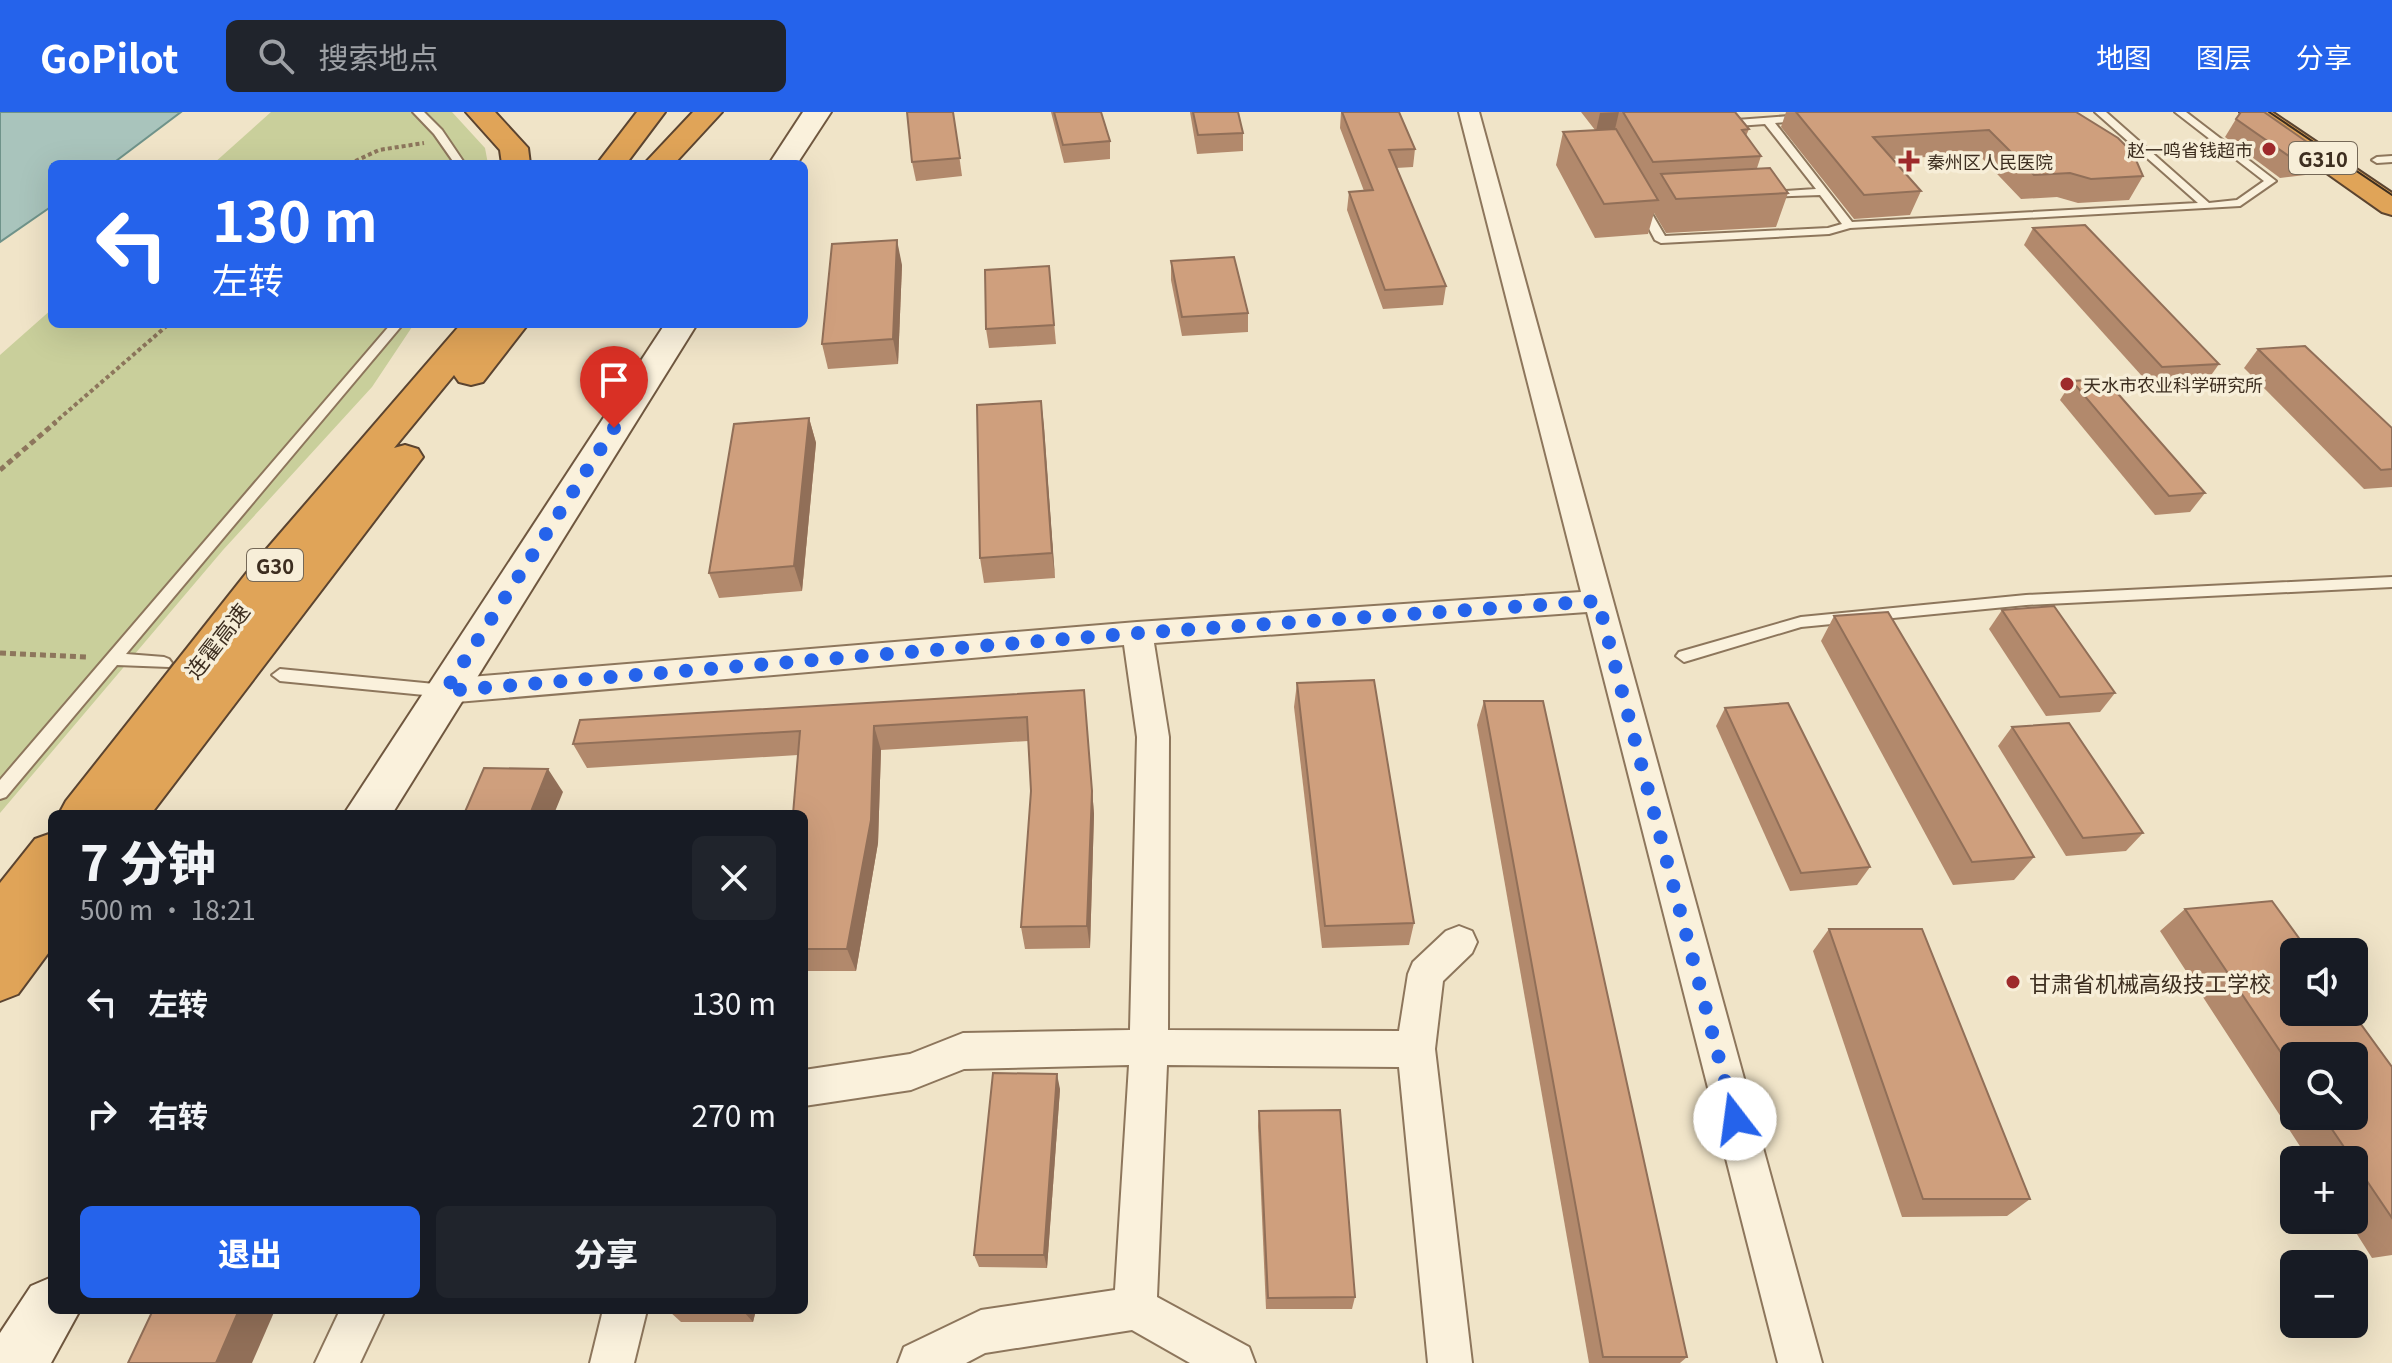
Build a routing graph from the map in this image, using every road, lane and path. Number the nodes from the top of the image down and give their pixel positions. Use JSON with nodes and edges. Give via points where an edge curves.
{"nodes":[{"id":1,"x":418,"y":112,"type":"edge"},
{"id":2,"x":480,"y":112,"type":"edge"},
{"id":3,"x":651,"y":112,"type":"edge"},
{"id":4,"x":673,"y":112,"type":"edge"},
{"id":5,"x":708,"y":112,"type":"edge"},
{"id":6,"x":817,"y":112,"type":"edge"},
{"id":7,"x":1469,"y":112,"type":"edge"},
{"id":8,"x":2100,"y":112,"type":"edge"},
{"id":9,"x":2180,"y":112,"type":"edge"},
{"id":10,"x":2254,"y":112,"type":"edge"},
{"id":11,"x":1813,"y":117,"type":"edge"},
{"id":12,"x":1767,"y":120,"type":"junction"},
{"id":13,"x":1707,"y":126,"type":"edge"},
{"id":14,"x":444,"y":142,"type":"junction"},
{"id":15,"x":2352,"y":144,"type":"dead end"},
{"id":16,"x":358,"y":160,"type":"edge"},
{"id":17,"x":457,"y":160,"type":"edge"},
{"id":18,"x":516,"y":160,"type":"edge"},
{"id":19,"x":614,"y":160,"type":"edge"},
{"id":20,"x":638,"y":160,"type":"edge"},
{"id":21,"x":662,"y":160,"type":"edge"},
{"id":22,"x":786,"y":160,"type":"edge"},
{"id":23,"x":2387,"y":164,"type":"edge"},
{"id":24,"x":1632,"y":189,"type":"edge"},
{"id":25,"x":1823,"y":192,"type":"junction"},
{"id":26,"x":1762,"y":195,"type":"edge"},
{"id":27,"x":1655,"y":201,"type":"edge"},
{"id":28,"x":1639,"y":202,"type":"junction"},
{"id":29,"x":2207,"y":206,"type":"junction"},
{"id":30,"x":2392,"y":206,"type":"edge"},
{"id":31,"x":1849,"y":225,"type":"junction"},
{"id":32,"x":164,"y":328,"type":"edge"},
{"id":33,"x":394,"y":328,"type":"edge"},
{"id":34,"x":455,"y":328,"type":"edge"},
{"id":35,"x":476,"y":328,"type":"edge"},
{"id":36,"x":509,"y":328,"type":"edge"},
{"id":37,"x":678,"y":328,"type":"edge"},
{"id":38,"x":402,"y":415,"type":"junction"},
{"id":39,"x":0,"y":470,"type":"edge"},
{"id":40,"x":2392,"y":582,"type":"edge"},
{"id":41,"x":1598,"y":601,"type":"junction"},
{"id":42,"x":1137,"y":633,"type":"junction"},
{"id":43,"x":0,"y":653,"type":"edge"},
{"id":44,"x":1684,"y":656,"type":"dead end"},
{"id":45,"x":115,"y":659,"type":"junction"},
{"id":46,"x":164,"y":663,"type":"dead end"},
{"id":47,"x":280,"y":675,"type":"dead end"},
{"id":48,"x":445,"y":691,"type":"junction"},
{"id":49,"x":0,"y":792,"type":"edge"},
{"id":50,"x":85,"y":810,"type":"edge"},
{"id":51,"x":128,"y":810,"type":"edge"},
{"id":52,"x":370,"y":810,"type":"edge"},
{"id":53,"x":48,"y":858,"type":"edge"},
{"id":54,"x":48,"y":915,"type":"edge"},
{"id":55,"x":0,"y":920,"type":"edge"},
{"id":56,"x":1459,"y":942,"type":"dead end"},
{"id":57,"x":0,"y":978,"type":"edge"},
{"id":58,"x":1149,"y":1047,"type":"junction"},
{"id":59,"x":1416,"y":1049,"type":"junction"},
{"id":60,"x":808,"y":1087,"type":"edge"},
{"id":61,"x":1135,"y":1308,"type":"junction"},
{"id":62,"x":48,"y":1313,"type":"edge"},
{"id":63,"x":361,"y":1314,"type":"edge"},
{"id":64,"x":624,"y":1314,"type":"edge"},
{"id":65,"x":16,"y":1363,"type":"edge"},
{"id":66,"x":337,"y":1363,"type":"edge"},
{"id":67,"x":612,"y":1363,"type":"edge"},
{"id":68,"x":920,"y":1363,"type":"edge"},
{"id":69,"x":1233,"y":1363,"type":"edge"},
{"id":70,"x":1450,"y":1363,"type":"edge"},
{"id":71,"x":1800,"y":1363,"type":"edge"}],
"edges":[{"from":1,"to":14,"type":"lane"},
{"from":2,"to":18,"type":"highway","via":[[514,148]]},
{"from":3,"to":19,"type":"highway"},
{"from":4,"to":20,"type":"highway"},
{"from":5,"to":21,"type":"highway"},
{"from":6,"to":22,"type":"street"},
{"from":7,"to":41,"type":"street"},
{"from":8,"to":29,"type":"lane"},
{"from":9,"to":29,"type":"lane","via":[[2271,181],[2240,203]]},
{"from":10,"to":30,"type":"highway","number":"G310"},
{"from":11,"to":12,"type":"lane"},
{"from":12,"to":13,"type":"lane"},
{"from":12,"to":25,"type":"lane"},
{"from":14,"to":16,"type":"path","via":[[379,150]]},
{"from":14,"to":17,"type":"lane"},
{"from":15,"to":23,"type":"highway","number":"G310"},
{"from":24,"to":28,"type":"lane"},
{"from":25,"to":26,"type":"lane"},
{"from":25,"to":31,"type":"lane"},
{"from":27,"to":28,"type":"lane"},
{"from":28,"to":31,"type":"lane","via":[[1661,240],[1829,231]]},
{"from":29,"to":31,"type":"lane"},
{"from":32,"to":39,"type":"path"},
{"from":33,"to":45,"type":"lane"},
{"from":34,"to":38,"type":"highway"},
{"from":35,"to":38,"type":"highway","name":"连霍高速","number":"G30"},
{"from":36,"to":51,"type":"highway","name":"连霍高速","number":"G30"},
{"from":37,"to":48,"type":"street"},
{"from":38,"to":50,"type":"highway","name":"连霍高速","number":"G30","via":[[266,576]]},
{"from":40,"to":44,"type":"lane","via":[[2026,600],[1816,620]]},
{"from":41,"to":42,"type":"street"},
{"from":41,"to":71,"type":"street"},
{"from":42,"to":48,"type":"street"},
{"from":42,"to":58,"type":"street","via":[[1153,737]]},
{"from":43,"to":45,"type":"path"},
{"from":45,"to":46,"type":"lane"},
{"from":45,"to":49,"type":"lane"},
{"from":47,"to":48,"type":"lane"},
{"from":48,"to":52,"type":"street"},
{"from":53,"to":55,"type":"highway"},
{"from":54,"to":57,"type":"highway"},
{"from":56,"to":59,"type":"street","via":[[1426,974]]},
{"from":58,"to":59,"type":"street"},
{"from":58,"to":60,"type":"street","via":[[963,1051],[911,1072]]},
{"from":58,"to":61,"type":"street"},
{"from":59,"to":70,"type":"street"},
{"from":61,"to":68,"type":"street","via":[[981,1332]]},
{"from":61,"to":69,"type":"street"},
{"from":62,"to":65,"type":"street"},
{"from":63,"to":66,"type":"street"},
{"from":64,"to":67,"type":"street"}]}
